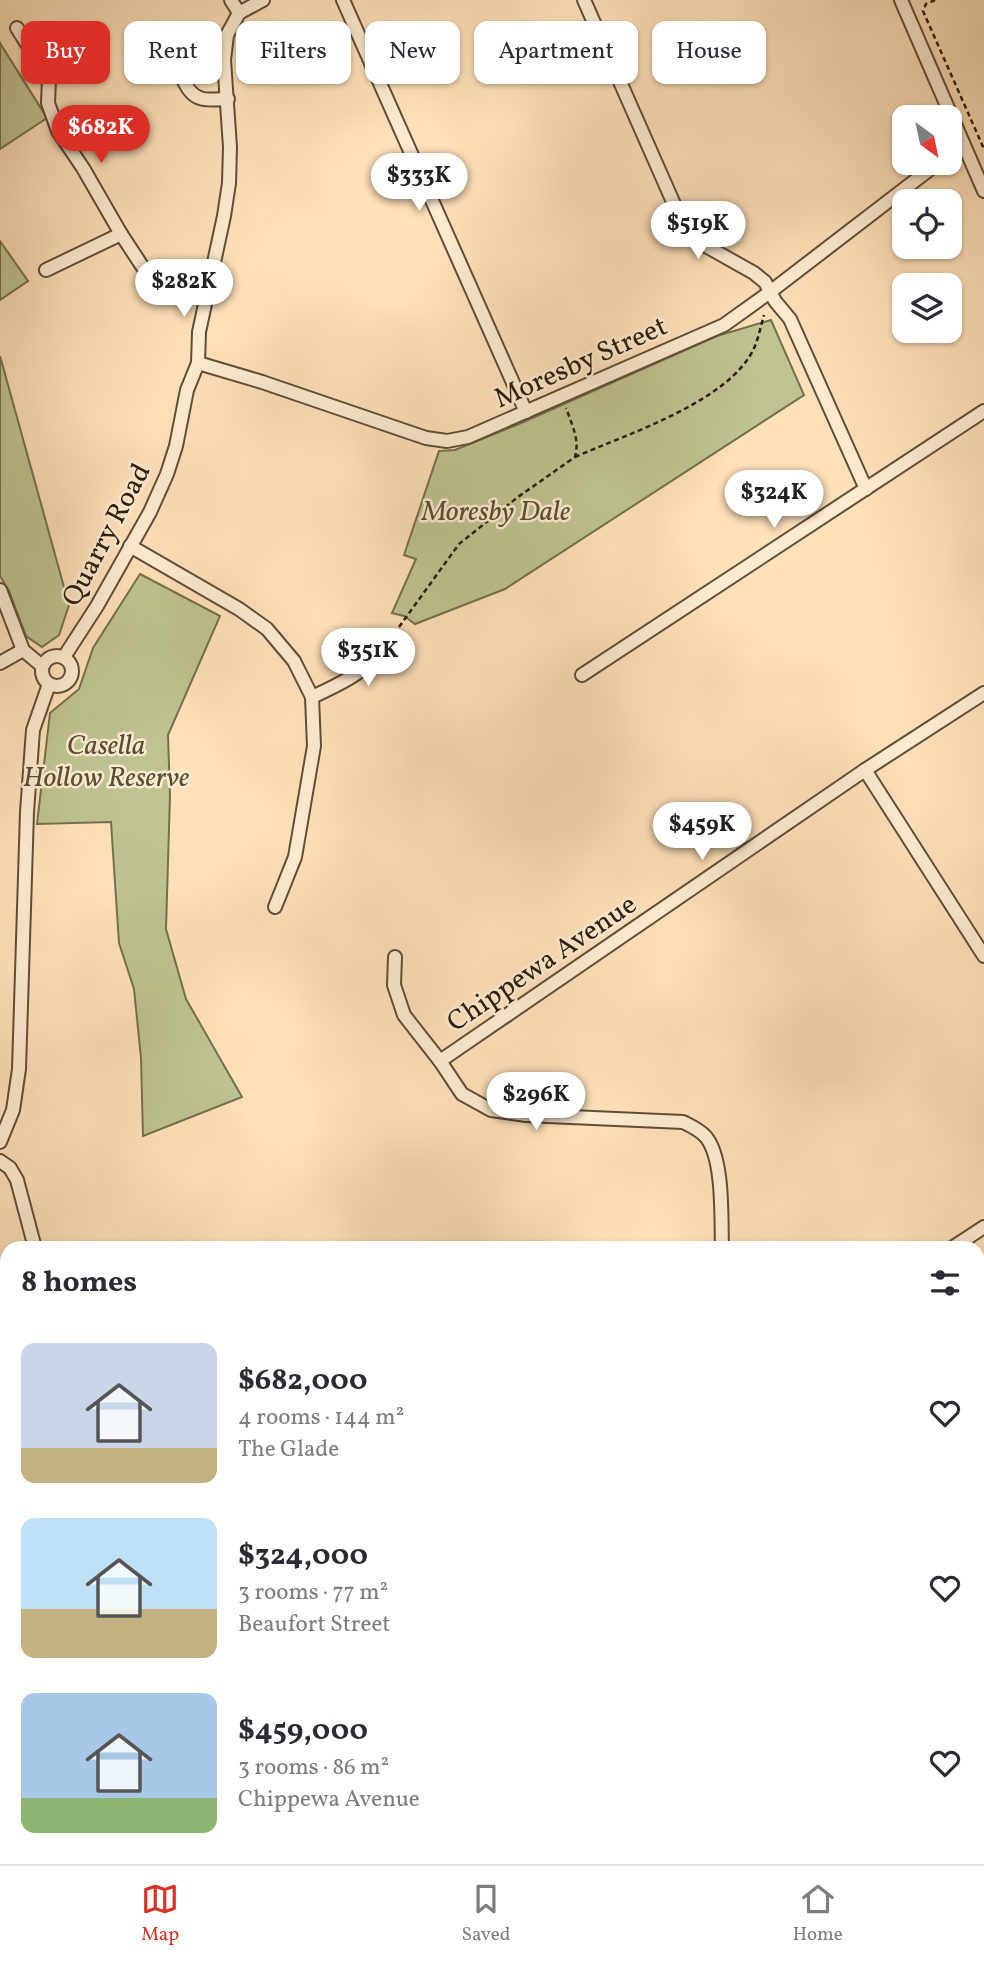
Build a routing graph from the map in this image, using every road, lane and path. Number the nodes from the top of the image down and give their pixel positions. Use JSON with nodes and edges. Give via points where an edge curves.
{"nodes":[{"id":1,"x":231,"y":0,"type":"edge"},
{"id":2,"x":263,"y":0,"type":"edge"},
{"id":3,"x":343,"y":0,"type":"edge"},
{"id":4,"x":584,"y":0,"type":"edge"},
{"id":5,"x":901,"y":0,"type":"edge"},
{"id":6,"x":935,"y":0,"type":"edge"},
{"id":7,"x":239,"y":13,"type":"junction"},
{"id":8,"x":17,"y":28,"type":"dead end"},
{"id":9,"x":186,"y":84,"type":"edge"},
{"id":10,"x":228,"y":99,"type":"junction"},
{"id":11,"x":963,"y":144,"type":"joint"},
{"id":12,"x":984,"y":149,"type":"edge"},
{"id":13,"x":922,"y":175,"type":"edge"},
{"id":14,"x":984,"y":191,"type":"edge"},
{"id":15,"x":121,"y":234,"type":"junction"},
{"id":16,"x":46,"y":270,"type":"dead end"},
{"id":17,"x":208,"y":289,"type":"junction"},
{"id":18,"x":770,"y":292,"type":"junction"},
{"id":19,"x":198,"y":363,"type":"junction"},
{"id":20,"x":562,"y":395,"type":"junction"},
{"id":21,"x":984,"y":411,"type":"edge"},
{"id":22,"x":526,"y":412,"type":"junction"},
{"id":23,"x":575,"y":457,"type":"junction"},
{"id":24,"x":866,"y":489,"type":"junction"},
{"id":25,"x":130,"y":546,"type":"junction"},
{"id":26,"x":0,"y":590,"type":"edge"},
{"id":27,"x":391,"y":638,"type":"joint"},
{"id":28,"x":23,"y":650,"type":"junction"},
{"id":29,"x":64,"y":657,"type":"junction"},
{"id":30,"x":0,"y":663,"type":"edge"},
{"id":31,"x":42,"y":666,"type":"junction"},
{"id":32,"x":582,"y":675,"type":"dead end"},
{"id":33,"x":49,"y":684,"type":"junction"},
{"id":34,"x":984,"y":693,"type":"edge"},
{"id":35,"x":312,"y":697,"type":"junction"},
{"id":36,"x":866,"y":770,"type":"junction"},
{"id":37,"x":275,"y":907,"type":"dead end"},
{"id":38,"x":984,"y":956,"type":"edge"},
{"id":39,"x":395,"y":957,"type":"dead end"},
{"id":40,"x":440,"y":1061,"type":"junction"},
{"id":41,"x":0,"y":1142,"type":"edge"},
{"id":42,"x":0,"y":1161,"type":"edge"},
{"id":43,"x":984,"y":1227,"type":"edge"},
{"id":44,"x":33,"y":1241,"type":"edge"},
{"id":45,"x":722,"y":1241,"type":"edge"},
{"id":46,"x":963,"y":1241,"type":"edge"}],
"edges":[{"from":1,"to":7,"type":"street"},
{"from":2,"to":7,"type":"street"},
{"from":3,"to":22,"type":"street"},
{"from":4,"to":18,"type":"street","via":[[690,237],[754,274]]},
{"from":5,"to":11,"type":"street"},
{"from":6,"to":12,"type":"path","via":[[923,11]]},
{"from":7,"to":10,"type":"street","name":"Quarry Road","via":[[227,35]]},
{"from":8,"to":15,"type":"street","via":[[49,79],[47,103],[58,131]]},
{"from":9,"to":10,"type":"street","via":[[199,98]]},
{"from":10,"to":17,"type":"street","name":"Quarry Road","via":[[229,183]]},
{"from":11,"to":14,"type":"street"},
{"from":13,"to":18,"type":"street","name":"Moresby Street"},
{"from":15,"to":16,"type":"street"},
{"from":15,"to":17,"type":"street","via":[[146,272]]},
{"from":17,"to":19,"type":"street","name":"Quarry Road","via":[[198,332]]},
{"from":18,"to":20,"type":"street","name":"Moresby Street","via":[[724,325]]},
{"from":18,"to":23,"type":"path","via":[[755,347],[738,371],[697,403]]},
{"from":18,"to":24,"type":"street","via":[[790,319]]},
{"from":19,"to":22,"type":"street","name":"Moresby Street","via":[[425,438],[447,441],[468,437]]},
{"from":19,"to":25,"type":"street","name":"Quarry Road","via":[[167,474]]},
{"from":20,"to":22,"type":"street","name":"Moresby Street"},
{"from":20,"to":23,"type":"path","via":[[575,435]]},
{"from":21,"to":24,"type":"street"},
{"from":23,"to":27,"type":"path","via":[[459,544]]},
{"from":24,"to":32,"type":"street"},
{"from":25,"to":29,"type":"street","name":"Quarry Road"},
{"from":25,"to":35,"type":"street","via":[[267,629],[294,661]]},
{"from":26,"to":28,"type":"street"},
{"from":27,"to":35,"type":"street","via":[[358,674]]},
{"from":28,"to":30,"type":"street"},
{"from":28,"to":31,"type":"street"},
{"from":29,"to":31,"type":"street","via":[[49,657]]},
{"from":29,"to":33,"type":"street","via":[[72,668],[71,678],[63,685]]},
{"from":31,"to":33,"type":"street","via":[[42,676]]},
{"from":33,"to":41,"type":"street","via":[[33,730],[19,1069],[13,1110]]},
{"from":34,"to":36,"type":"street","name":"Chippewa Avenue"},
{"from":35,"to":37,"type":"street","via":[[314,746],[295,857]]},
{"from":36,"to":38,"type":"street"},
{"from":36,"to":40,"type":"street","name":"Chippewa Avenue"},
{"from":39,"to":40,"type":"street","via":[[394,985],[404,1015]]},
{"from":40,"to":45,"type":"street","via":[[461,1094],[491,1110],[683,1122],[696,1128],[713,1149],[718,1166]]},
{"from":42,"to":44,"type":"street","via":[[17,1180]]},
{"from":43,"to":46,"type":"street"}]}
